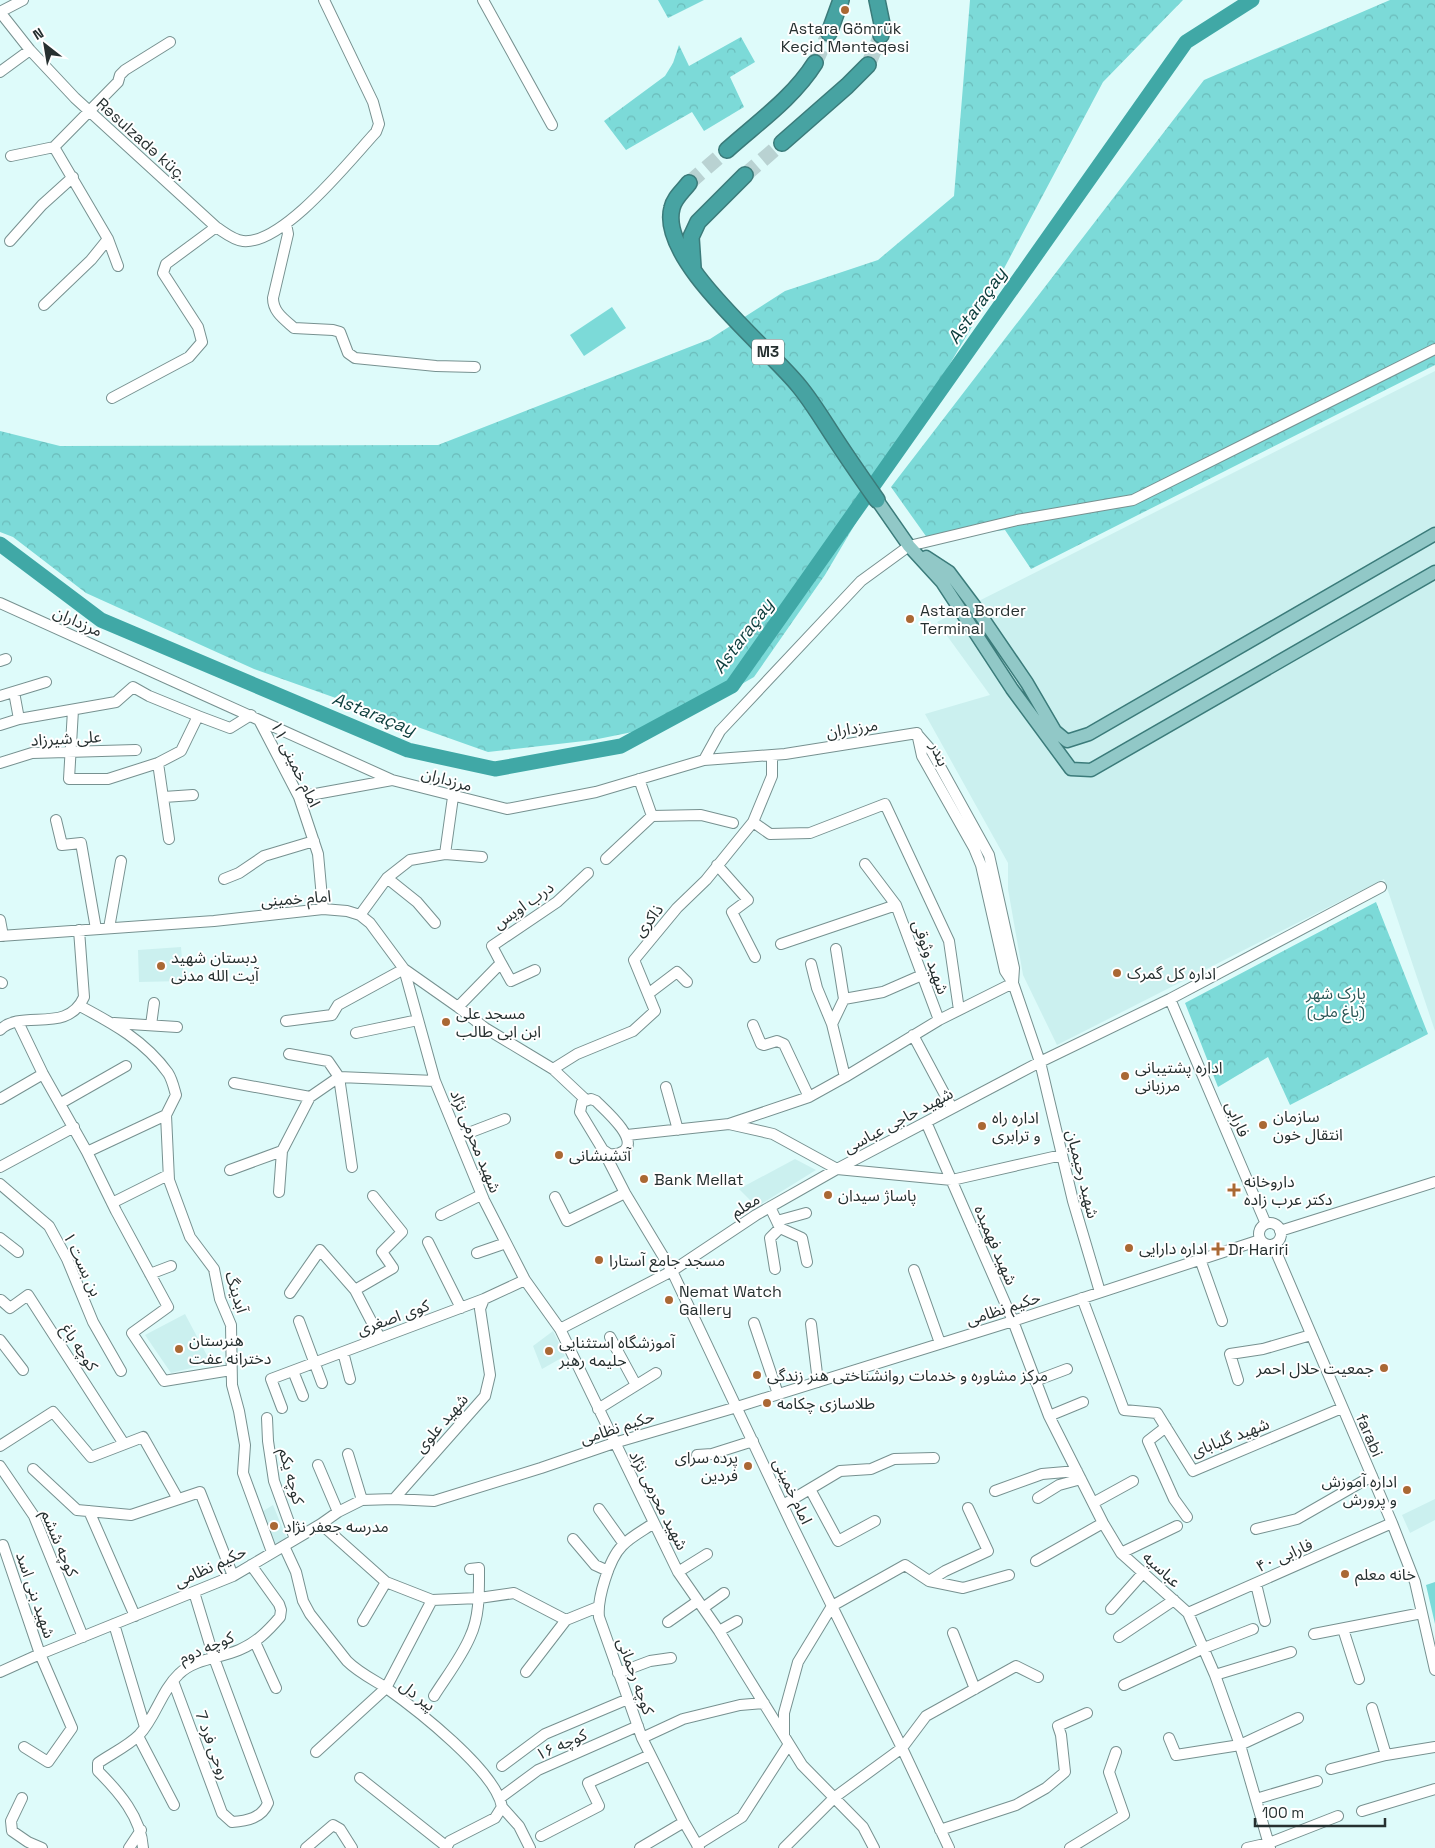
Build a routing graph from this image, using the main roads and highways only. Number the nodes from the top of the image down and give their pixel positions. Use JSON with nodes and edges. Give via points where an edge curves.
{"nodes":[{"id":1,"x":841,"y":0,"type":"edge"},
{"id":2,"x":877,"y":0,"type":"edge"},
{"id":3,"x":829,"y":32,"type":"tunnel mouth"},
{"id":4,"x":881,"y":35,"type":"tunnel mouth"},
{"id":5,"x":815,"y":63,"type":"tunnel mouth"},
{"id":6,"x":868,"y":65,"type":"tunnel mouth"},
{"id":7,"x":782,"y":144,"type":"tunnel mouth"},
{"id":8,"x":726,"y":150,"type":"tunnel mouth"},
{"id":9,"x":745,"y":175,"type":"tunnel mouth"},
{"id":10,"x":689,"y":183,"type":"tunnel mouth"},
{"id":11,"x":694,"y":271,"type":"junction"},
{"id":12,"x":877,"y":500,"type":"joint"},
{"id":13,"x":1435,"y":534,"type":"edge"},
{"id":14,"x":909,"y":546,"type":"junction"},
{"id":15,"x":1435,"y":572,"type":"edge"}],
"edges":[{"from":1,"to":3,"type":"highway"},
{"from":2,"to":4,"type":"highway"},
{"from":5,"to":8,"type":"highway","via":[[792,93]]},
{"from":6,"to":7,"type":"highway"},
{"from":9,"to":11,"type":"highway","via":[[698,222],[691,237]]},
{"from":10,"to":11,"type":"highway","number":"M3","via":[[671,208],[671,220],[674,237]]},
{"from":11,"to":12,"type":"highway","number":"M3","via":[[800,387]]},
{"from":12,"to":14,"type":"main road"},
{"from":13,"to":14,"type":"main road","via":[[1089,734],[1067,741],[1055,731],[1027,683],[949,572]]},
{"from":14,"to":15,"type":"main road","via":[[942,582],[1012,689],[1071,769],[1091,770]]}]}
